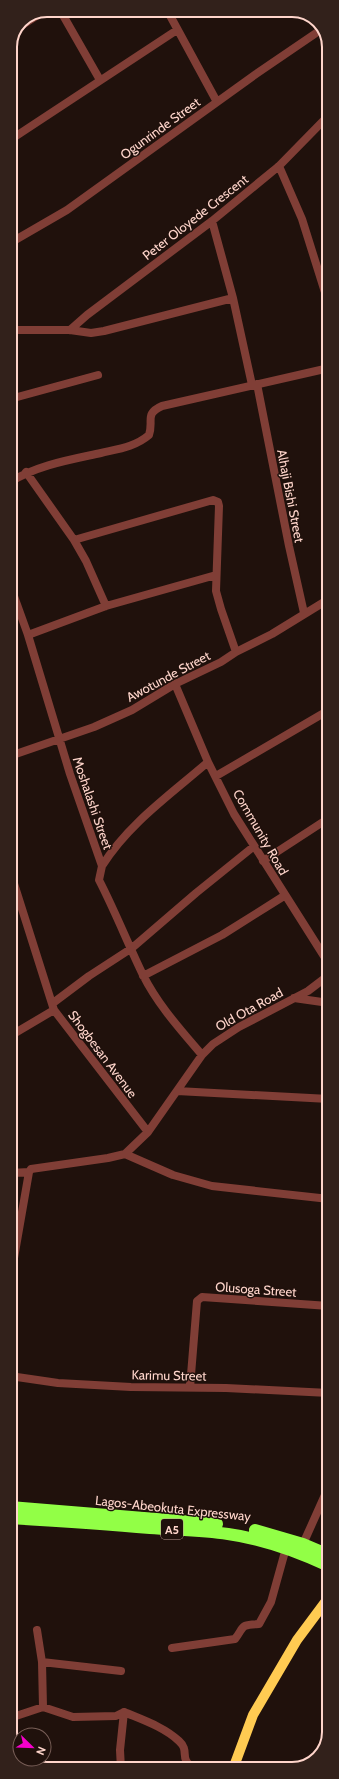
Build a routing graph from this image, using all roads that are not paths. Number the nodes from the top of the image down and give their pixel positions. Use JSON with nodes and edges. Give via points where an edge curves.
{"nodes":[{"id":1,"x":64,"y":17,"type":"edge"},
{"id":2,"x":170,"y":17,"type":"edge"},
{"id":3,"x":177,"y":30,"type":"junction"},
{"id":4,"x":318,"y":32,"type":"edge"},
{"id":5,"x":100,"y":80,"type":"junction"},
{"id":6,"x":217,"y":102,"type":"junction"},
{"id":7,"x":322,"y":122,"type":"edge"},
{"id":8,"x":17,"y":135,"type":"edge"},
{"id":9,"x":279,"y":166,"type":"junction"},
{"id":10,"x":212,"y":221,"type":"junction"},
{"id":11,"x":17,"y":238,"type":"edge"},
{"id":12,"x":322,"y":283,"type":"edge"},
{"id":13,"x":234,"y":298,"type":"junction"},
{"id":14,"x":17,"y":330,"type":"edge"},
{"id":15,"x":70,"y":330,"type":"junction"},
{"id":16,"x":322,"y":370,"type":"edge"},
{"id":17,"x":98,"y":375,"type":"dead end"},
{"id":18,"x":255,"y":385,"type":"junction"},
{"id":19,"x":17,"y":397,"type":"edge"},
{"id":20,"x":26,"y":472,"type":"junction"},
{"id":21,"x":17,"y":478,"type":"edge"},
{"id":22,"x":74,"y":540,"type":"junction"},
{"id":23,"x":216,"y":575,"type":"junction"},
{"id":24,"x":322,"y":603,"type":"edge"},
{"id":25,"x":17,"y":604,"type":"edge"},
{"id":26,"x":106,"y":606,"type":"junction"},
{"id":27,"x":304,"y":612,"type":"junction"},
{"id":28,"x":28,"y":635,"type":"junction"},
{"id":29,"x":236,"y":652,"type":"junction"},
{"id":30,"x":175,"y":684,"type":"junction"},
{"id":31,"x":322,"y":715,"type":"edge"},
{"id":32,"x":59,"y":740,"type":"junction"},
{"id":33,"x":17,"y":754,"type":"edge"},
{"id":34,"x":208,"y":762,"type":"junction"},
{"id":35,"x":216,"y":776,"type":"junction"},
{"id":36,"x":322,"y":823,"type":"edge"},
{"id":37,"x":254,"y":848,"type":"junction"},
{"id":38,"x":263,"y":861,"type":"junction"},
{"id":39,"x":102,"y":866,"type":"junction"},
{"id":40,"x":17,"y":893,"type":"edge"},
{"id":41,"x":284,"y":896,"type":"junction"},
{"id":42,"x":132,"y":948,"type":"junction"},
{"id":43,"x":322,"y":953,"type":"edge"},
{"id":44,"x":143,"y":976,"type":"junction"},
{"id":45,"x":322,"y":980,"type":"edge"},
{"id":46,"x":294,"y":998,"type":"junction"},
{"id":47,"x":322,"y":1002,"type":"edge"},
{"id":48,"x":54,"y":1007,"type":"junction"},
{"id":49,"x":17,"y":1031,"type":"edge"},
{"id":50,"x":202,"y":1055,"type":"junction"},
{"id":51,"x":177,"y":1091,"type":"junction"},
{"id":52,"x":322,"y":1099,"type":"edge"},
{"id":53,"x":148,"y":1132,"type":"junction"},
{"id":54,"x":125,"y":1154,"type":"junction"},
{"id":55,"x":17,"y":1172,"type":"edge"},
{"id":56,"x":29,"y":1172,"type":"junction"},
{"id":57,"x":322,"y":1198,"type":"edge"},
{"id":58,"x":17,"y":1228,"type":"edge"},
{"id":59,"x":322,"y":1306,"type":"edge"},
{"id":60,"x":17,"y":1377,"type":"edge"},
{"id":61,"x":190,"y":1388,"type":"junction"},
{"id":62,"x":322,"y":1393,"type":"edge"},
{"id":63,"x":322,"y":1502,"type":"edge"},
{"id":64,"x":17,"y":1508,"type":"edge"},
{"id":65,"x":17,"y":1518,"type":"edge"},
{"id":66,"x":303,"y":1544,"type":"junction"},
{"id":67,"x":286,"y":1548,"type":"junction"},
{"id":68,"x":322,"y":1553,"type":"edge"},
{"id":69,"x":322,"y":1562,"type":"edge"},
{"id":70,"x":322,"y":1606,"type":"edge"},
{"id":71,"x":38,"y":1630,"type":"dead end"},
{"id":72,"x":172,"y":1648,"type":"dead end"},
{"id":73,"x":42,"y":1662,"type":"junction"},
{"id":74,"x":121,"y":1671,"type":"dead end"},
{"id":75,"x":43,"y":1707,"type":"junction"},
{"id":76,"x":124,"y":1712,"type":"junction"},
{"id":77,"x":17,"y":1716,"type":"edge"},
{"id":78,"x":121,"y":1762,"type":"edge"},
{"id":79,"x":186,"y":1762,"type":"edge"},
{"id":80,"x":236,"y":1762,"type":"edge"}],
"edges":[{"from":1,"to":5,"type":"street"},
{"from":2,"to":3,"type":"street"},
{"from":3,"to":5,"type":"street"},
{"from":3,"to":6,"type":"street"},
{"from":4,"to":6,"type":"street","name":"Ogunrinde Street"},
{"from":5,"to":8,"type":"street"},
{"from":6,"to":11,"type":"street","name":"Ogunrinde Street","via":[[68,210]]},
{"from":7,"to":9,"type":"street","name":"Peter Oloyede Crescent"},
{"from":9,"to":10,"type":"street","name":"Peter Oloyede Crescent"},
{"from":9,"to":12,"type":"street","via":[[302,219]]},
{"from":10,"to":13,"type":"street","name":"Alhaji Bishi Street"},
{"from":10,"to":15,"type":"street","name":"Peter Oloyede Crescent","via":[[87,314]]},
{"from":13,"to":15,"type":"street","via":[[104,331],[91,333]]},
{"from":13,"to":18,"type":"street","name":"Alhaji Bishi Street"},
{"from":14,"to":15,"type":"street"},
{"from":16,"to":18,"type":"street"},
{"from":17,"to":19,"type":"street"},
{"from":18,"to":20,"type":"street","via":[[162,406],[154,410],[150,419],[149,435],[133,446]]},
{"from":18,"to":27,"type":"street","name":"Alhaji Bishi Street"},
{"from":20,"to":21,"type":"street"},
{"from":20,"to":22,"type":"street"},
{"from":22,"to":23,"type":"street","via":[[213,500],[220,506]]},
{"from":22,"to":26,"type":"street"},
{"from":23,"to":26,"type":"street"},
{"from":23,"to":29,"type":"street","via":[[218,600]]},
{"from":24,"to":27,"type":"street","name":"Awotunde Street"},
{"from":25,"to":28,"type":"street","name":"Moshalashi Street"},
{"from":26,"to":28,"type":"street"},
{"from":27,"to":29,"type":"street","name":"Awotunde Street","via":[[272,634]]},
{"from":28,"to":32,"type":"street","name":"Moshalashi Street"},
{"from":29,"to":30,"type":"street","name":"Awotunde Street"},
{"from":30,"to":32,"type":"street","name":"Awotunde Street","via":[[132,710]]},
{"from":30,"to":34,"type":"street","name":"Community Road"},
{"from":31,"to":35,"type":"street"},
{"from":32,"to":33,"type":"street","name":"Awotunde Street"},
{"from":32,"to":39,"type":"street","name":"Moshalashi Street"},
{"from":34,"to":35,"type":"street","name":"Community Road"},
{"from":34,"to":39,"type":"street","via":[[147,814],[111,852]]},
{"from":35,"to":37,"type":"street","name":"Community Road"},
{"from":36,"to":38,"type":"street"},
{"from":37,"to":38,"type":"street","name":"Community Road"},
{"from":37,"to":42,"type":"street"},
{"from":38,"to":41,"type":"street","name":"Community Road"},
{"from":39,"to":42,"type":"street","name":"Moshalashi Street","via":[[99,880]]},
{"from":40,"to":48,"type":"street","name":"Shogbesan Avenue"},
{"from":41,"to":43,"type":"street","name":"Community Road"},
{"from":41,"to":44,"type":"street","via":[[222,935]]},
{"from":42,"to":44,"type":"street","name":"Moshalashi Street"},
{"from":42,"to":48,"type":"street","via":[[89,976]]},
{"from":44,"to":50,"type":"street","name":"Moshalashi Street","via":[[164,1010]]},
{"from":45,"to":46,"type":"street","name":"Old Ota Road"},
{"from":46,"to":47,"type":"street"},
{"from":46,"to":50,"type":"street","name":"Old Ota Road","via":[[228,1033]]},
{"from":48,"to":49,"type":"street"},
{"from":48,"to":53,"type":"street","name":"Shogbesan Avenue"},
{"from":50,"to":51,"type":"street","name":"Old Ota Road"},
{"from":51,"to":52,"type":"street"},
{"from":51,"to":53,"type":"street","name":"Old Ota Road"},
{"from":53,"to":54,"type":"street","name":"Old Ota Road"},
{"from":54,"to":56,"type":"street","via":[[34,1168]]},
{"from":54,"to":57,"type":"street","via":[[173,1175],[212,1186]]},
{"from":55,"to":56,"type":"street"},
{"from":56,"to":58,"type":"street"},
{"from":59,"to":61,"type":"street","name":"Olusoga Street","via":[[202,1298],[197,1300]]},
{"from":60,"to":61,"type":"street","name":"Karimu Street","via":[[58,1383]]},
{"from":61,"to":62,"type":"street","name":"Karimu Street"},
{"from":63,"to":66,"type":"street"},
{"from":64,"to":66,"type":"highway","name":"Lagos-Abeokuta Expressway","number":"A5","via":[[229,1525]]},
{"from":65,"to":67,"type":"highway","name":"Lagos-Abeokuta Expressway","number":"A5","via":[[215,1532],[246,1536]]},
{"from":66,"to":68,"type":"highway","name":"Lagos-Abeokuta Expressway","number":"A5"},
{"from":67,"to":69,"type":"highway","name":"Lagos-Abeokuta Expressway","number":"A5"},
{"from":67,"to":72,"type":"street","via":[[271,1602],[259,1624],[241,1628],[235,1639]]},
{"from":70,"to":80,"type":"main road","via":[[297,1640],[253,1715]]},
{"from":71,"to":73,"type":"street"},
{"from":73,"to":74,"type":"street"},
{"from":73,"to":75,"type":"street"},
{"from":75,"to":76,"type":"street","via":[[73,1717],[116,1716]]},
{"from":75,"to":77,"type":"street"},
{"from":76,"to":78,"type":"street"},
{"from":76,"to":79,"type":"street","via":[[168,1732],[184,1748]]}]}
